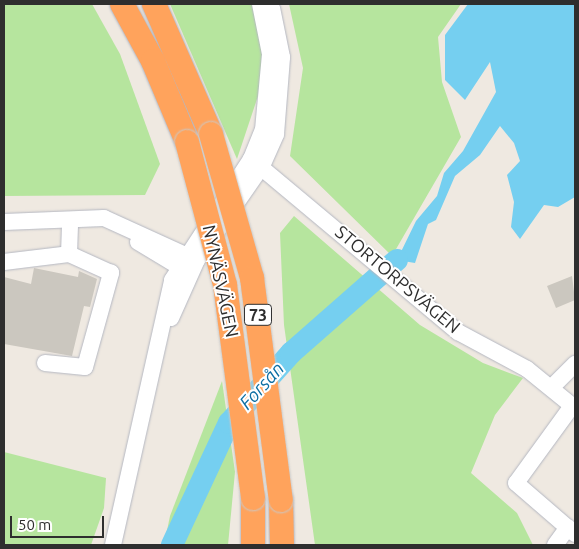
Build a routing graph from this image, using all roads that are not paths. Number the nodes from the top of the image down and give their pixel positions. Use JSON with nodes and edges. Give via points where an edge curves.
{"nodes":[{"id":1,"x":122,"y":4,"type":"edge"},
{"id":2,"x":154,"y":4,"type":"edge"},
{"id":3,"x":260,"y":4,"type":"edge"},
{"id":4,"x":270,"y":4,"type":"edge"},
{"id":5,"x":257,"y":162,"type":"junction"},
{"id":6,"x":70,"y":220,"type":"junction"},
{"id":7,"x":4,"y":222,"type":"edge"},
{"id":8,"x":69,"y":254,"type":"junction"},
{"id":9,"x":4,"y":262,"type":"edge"},
{"id":10,"x":188,"y":264,"type":"junction"},
{"id":11,"x":45,"y":363,"type":"dead end"},
{"id":12,"x":575,"y":364,"type":"edge"},
{"id":13,"x":552,"y":387,"type":"junction"},
{"id":14,"x":574,"y":407,"type":"edge"},
{"id":15,"x":571,"y":531,"type":"edge"},
{"id":16,"x":113,"y":545,"type":"edge"},
{"id":17,"x":253,"y":545,"type":"edge"},
{"id":18,"x":282,"y":545,"type":"edge"},
{"id":19,"x":555,"y":545,"type":"edge"}],
"edges":[{"from":1,"to":17,"type":"highway","name":"NYNÄSVÄGEN","number":"73","bridge":true,"via":[[153,61],[187,142],[225,285],[252,498]]},
{"from":2,"to":18,"type":"highway","name":"NYNÄSVÄGEN","number":"73","bridge":true,"via":[[211,134],[252,278],[281,500]]},
{"from":3,"to":5,"type":"street","via":[[270,54],[269,94]]},
{"from":4,"to":5,"type":"street","via":[[279,29],[282,91],[276,134]]},
{"from":5,"to":10,"type":"street"},
{"from":5,"to":13,"type":"street","name":"STORTORPSVÄGEN","via":[[458,332]]},
{"from":6,"to":7,"type":"street"},
{"from":6,"to":8,"type":"street"},
{"from":6,"to":10,"type":"street","via":[[124,234]]},
{"from":8,"to":9,"type":"street"},
{"from":8,"to":11,"type":"street","via":[[111,273],[85,367]]},
{"from":10,"to":16,"type":"street","via":[[153,365]]},
{"from":12,"to":13,"type":"street"},
{"from":13,"to":14,"type":"street","name":"STORTORPSVÄGEN"},
{"from":14,"to":15,"type":"street","via":[[516,483]]},
{"from":15,"to":19,"type":"street"}]}
